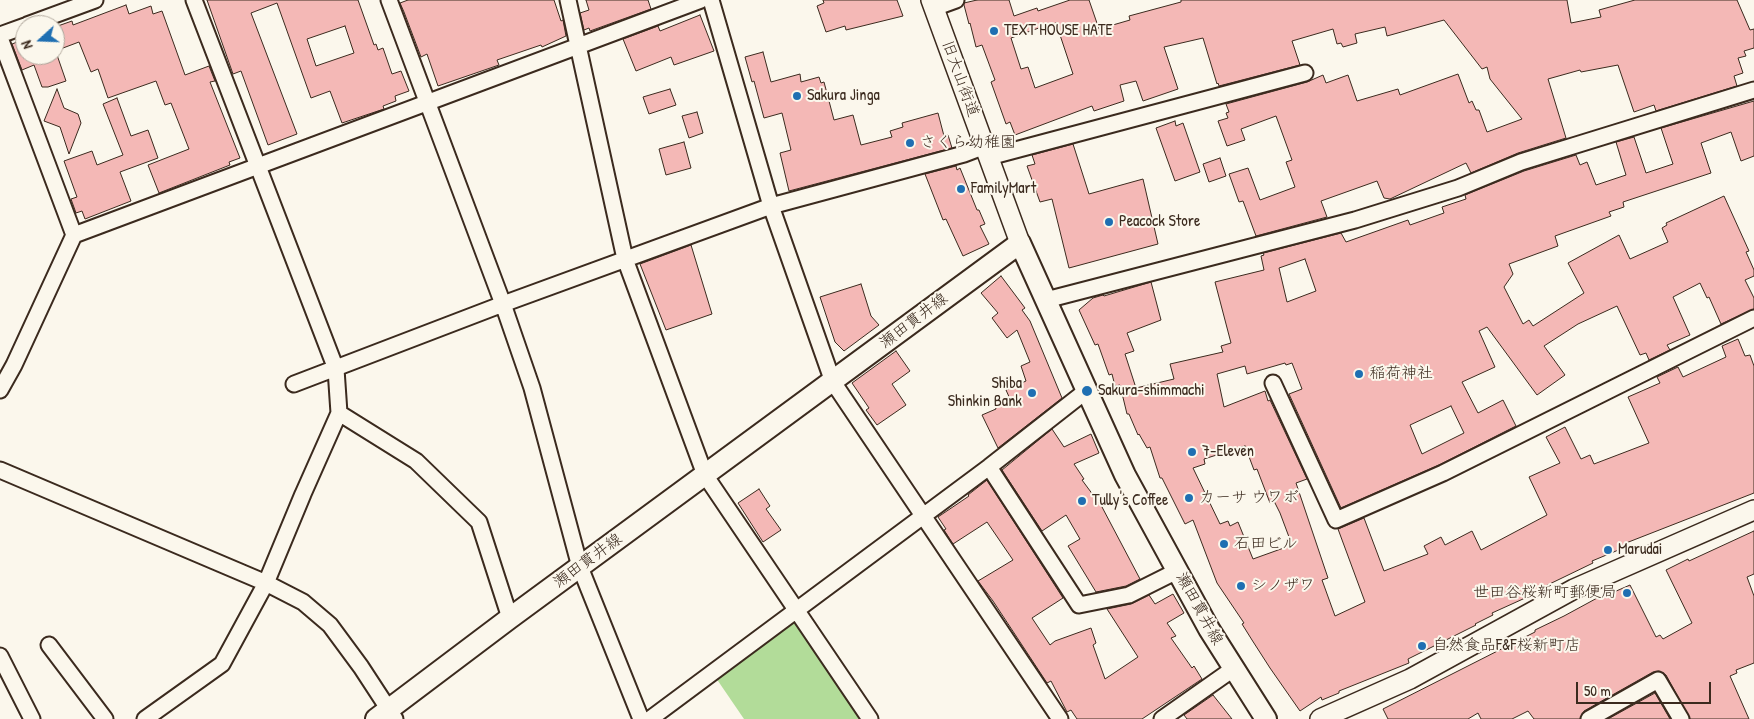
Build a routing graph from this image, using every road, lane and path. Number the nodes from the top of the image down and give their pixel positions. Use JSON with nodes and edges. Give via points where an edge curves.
{"nodes":[{"id":1,"x":95,"y":0,"type":"edge"},
{"id":2,"x":194,"y":0,"type":"edge"},
{"id":3,"x":389,"y":0,"type":"edge"},
{"id":4,"x":568,"y":0,"type":"edge"},
{"id":5,"x":701,"y":0,"type":"edge"},
{"id":6,"x":711,"y":0,"type":"edge"},
{"id":7,"x":956,"y":0,"type":"edge"},
{"id":8,"x":932,"y":4,"type":"edge"},
{"id":9,"x":54,"y":15,"type":"edge"},
{"id":10,"x":15,"y":30,"type":"edge"},
{"id":11,"x":0,"y":36,"type":"edge"},
{"id":12,"x":579,"y":46,"type":"junction"},
{"id":13,"x":1305,"y":72,"type":"dead end"},
{"id":14,"x":1754,"y":90,"type":"edge"},
{"id":15,"x":427,"y":102,"type":"junction"},
{"id":16,"x":987,"y":151,"type":"junction"},
{"id":17,"x":259,"y":166,"type":"junction"},
{"id":18,"x":771,"y":206,"type":"junction"},
{"id":19,"x":74,"y":235,"type":"junction"},
{"id":20,"x":1020,"y":243,"type":"junction"},
{"id":21,"x":625,"y":259,"type":"junction"},
{"id":22,"x":1046,"y":300,"type":"junction"},
{"id":23,"x":503,"y":304,"type":"junction"},
{"id":24,"x":1754,"y":318,"type":"edge"},
{"id":25,"x":336,"y":369,"type":"junction"},
{"id":26,"x":832,"y":382,"type":"junction"},
{"id":27,"x":1273,"y":383,"type":"dead end"},
{"id":28,"x":294,"y":384,"type":"dead end"},
{"id":29,"x":0,"y":390,"type":"edge"},
{"id":30,"x":1086,"y":391,"type":"junction"},
{"id":31,"x":339,"y":413,"type":"junction"},
{"id":32,"x":989,"y":467,"type":"junction"},
{"id":33,"x":0,"y":470,"type":"edge"},
{"id":34,"x":705,"y":475,"type":"junction"},
{"id":35,"x":1754,"y":510,"type":"edge"},
{"id":36,"x":923,"y":515,"type":"junction"},
{"id":37,"x":580,"y":567,"type":"junction"},
{"id":38,"x":1177,"y":571,"type":"junction"},
{"id":39,"x":266,"y":583,"type":"junction"},
{"id":40,"x":796,"y":610,"type":"junction"},
{"id":41,"x":510,"y":618,"type":"junction"},
{"id":42,"x":49,"y":645,"type":"dead end"},
{"id":43,"x":0,"y":656,"type":"edge"},
{"id":44,"x":1233,"y":669,"type":"junction"},
{"id":45,"x":387,"y":716,"type":"edge"},
{"id":46,"x":32,"y":719,"type":"edge"},
{"id":47,"x":105,"y":719,"type":"edge"},
{"id":48,"x":145,"y":719,"type":"edge"},
{"id":49,"x":641,"y":719,"type":"edge"},
{"id":50,"x":650,"y":719,"type":"edge"},
{"id":51,"x":870,"y":719,"type":"edge"},
{"id":52,"x":1060,"y":719,"type":"edge"},
{"id":53,"x":1162,"y":719,"type":"edge"},
{"id":54,"x":1266,"y":719,"type":"edge"},
{"id":55,"x":1320,"y":719,"type":"edge"},
{"id":56,"x":1589,"y":719,"type":"edge"},
{"id":57,"x":1680,"y":719,"type":"edge"}],
"edges":[{"from":1,"to":9,"type":"street"},
{"from":2,"to":17,"type":"street"},
{"from":3,"to":15,"type":"street"},
{"from":4,"to":12,"type":"street"},
{"from":5,"to":12,"type":"street"},
{"from":6,"to":18,"type":"street"},
{"from":7,"to":8,"type":"street"},
{"from":8,"to":16,"type":"street","name":"旧大山街道"},
{"from":10,"to":11,"type":"street"},
{"from":11,"to":19,"type":"street"},
{"from":12,"to":15,"type":"street"},
{"from":12,"to":21,"type":"street"},
{"from":13,"to":16,"type":"street"},
{"from":14,"to":22,"type":"street","via":[[1521,162],[1458,188],[1355,220]]},
{"from":15,"to":17,"type":"street"},
{"from":15,"to":23,"type":"street"},
{"from":16,"to":18,"type":"street","via":[[964,154]]},
{"from":16,"to":20,"type":"street","name":"旧大山街道"},
{"from":17,"to":19,"type":"street"},
{"from":17,"to":25,"type":"street"},
{"from":18,"to":21,"type":"street"},
{"from":18,"to":26,"type":"street"},
{"from":19,"to":29,"type":"street"},
{"from":20,"to":22,"type":"main road","name":"瀬田貫井線"},
{"from":20,"to":26,"type":"main road","name":"瀬田貫井線"},
{"from":21,"to":23,"type":"street"},
{"from":21,"to":34,"type":"street"},
{"from":22,"to":30,"type":"main road","name":"瀬田貫井線"},
{"from":23,"to":25,"type":"street"},
{"from":23,"to":37,"type":"street","via":[[532,388]]},
{"from":24,"to":27,"type":"street","via":[[1443,473],[1336,520]]},
{"from":25,"to":28,"type":"street"},
{"from":25,"to":31,"type":"street"},
{"from":26,"to":34,"type":"main road","name":"瀬田貫井線"},
{"from":26,"to":36,"type":"street"},
{"from":30,"to":32,"type":"street"},
{"from":30,"to":38,"type":"main road","name":"瀬田貫井線","via":[[1125,475]]},
{"from":31,"to":39,"type":"street"},
{"from":31,"to":41,"type":"street","via":[[416,461],[479,522]]},
{"from":32,"to":36,"type":"street"},
{"from":32,"to":38,"type":"street","via":[[1079,605],[1129,595]]},
{"from":33,"to":39,"type":"street"},
{"from":34,"to":37,"type":"main road","name":"瀬田貫井線"},
{"from":34,"to":40,"type":"street"},
{"from":35,"to":55,"type":"street","via":[[1574,589],[1410,679]]},
{"from":36,"to":40,"type":"street"},
{"from":36,"to":52,"type":"street"},
{"from":37,"to":41,"type":"main road","name":"瀬田貫井線"},
{"from":37,"to":49,"type":"street"},
{"from":38,"to":44,"type":"main road","name":"瀬田貫井線"},
{"from":39,"to":45,"type":"street","via":[[303,602],[330,625],[361,667]]},
{"from":39,"to":48,"type":"street","via":[[222,664]]},
{"from":40,"to":50,"type":"street"},
{"from":40,"to":51,"type":"street"},
{"from":41,"to":45,"type":"main road","name":"瀬田貫井線"},
{"from":42,"to":47,"type":"street"},
{"from":43,"to":46,"type":"street"},
{"from":44,"to":53,"type":"street"},
{"from":44,"to":54,"type":"main road","name":"瀬田貫井線"},
{"from":56,"to":57,"type":"street","via":[[1658,680]]}]}
